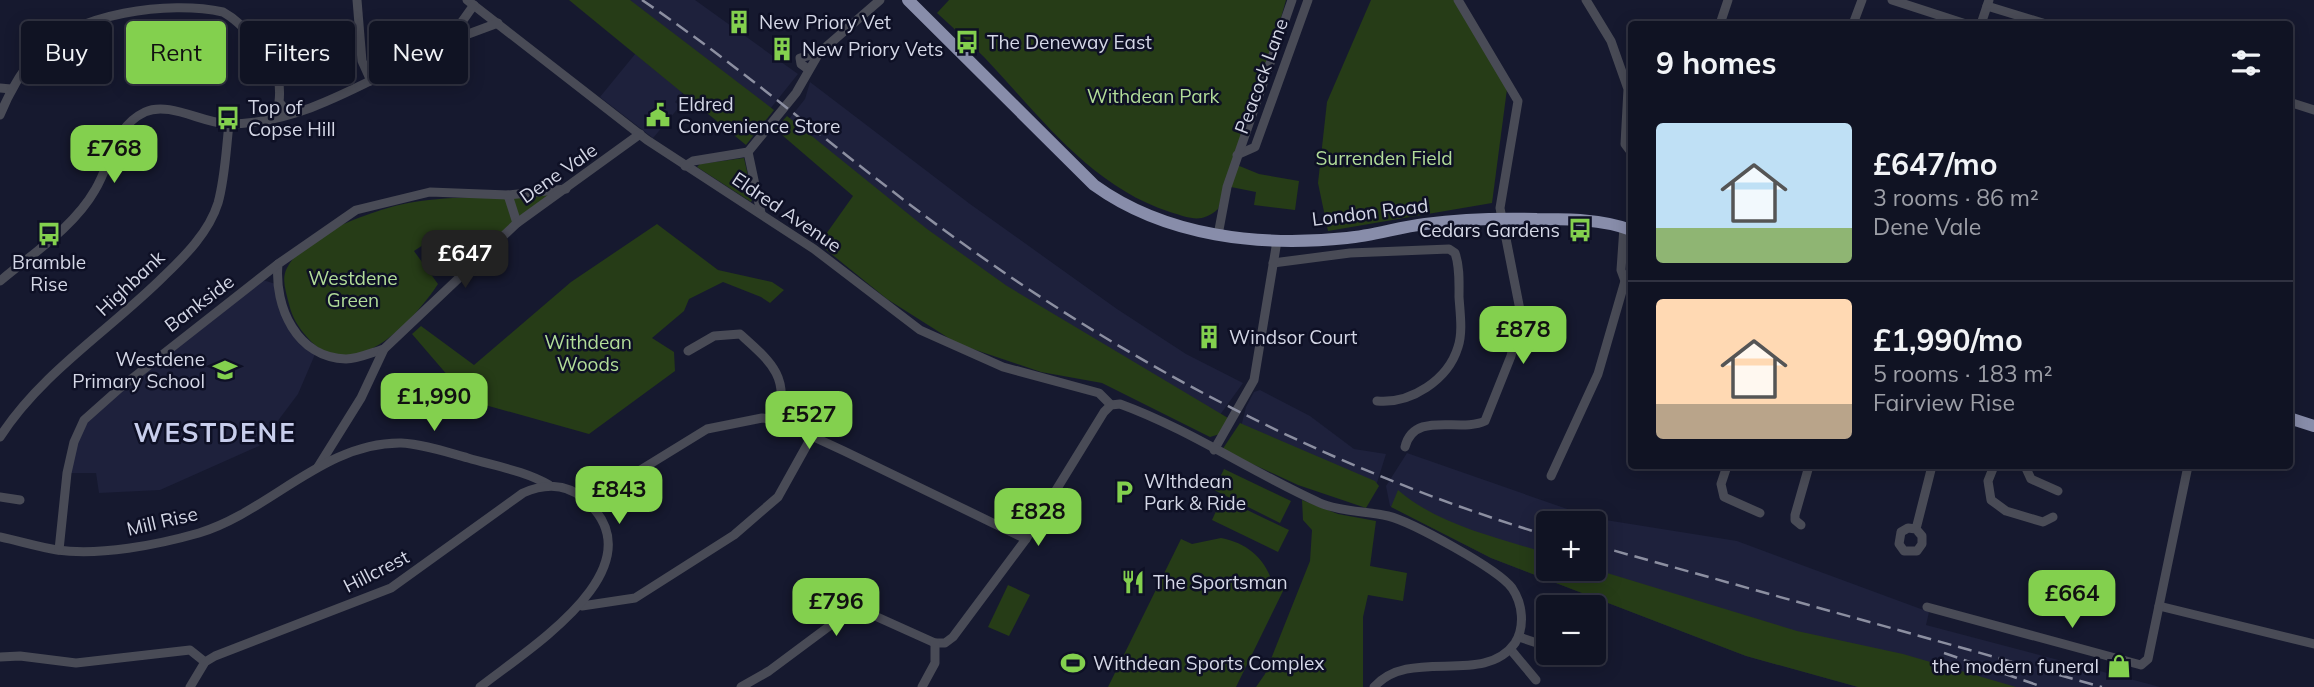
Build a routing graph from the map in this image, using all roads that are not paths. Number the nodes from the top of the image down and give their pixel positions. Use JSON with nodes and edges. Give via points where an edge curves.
{"nodes":[{"id":1,"x":215,"y":0,"type":"edge"},
{"id":2,"x":357,"y":0,"type":"edge"},
{"id":3,"x":908,"y":0,"type":"edge"},
{"id":4,"x":1292,"y":0,"type":"edge"},
{"id":5,"x":1308,"y":0,"type":"edge"},
{"id":6,"x":1458,"y":0,"type":"edge"},
{"id":7,"x":1586,"y":0,"type":"edge"},
{"id":8,"x":1728,"y":0,"type":"edge"},
{"id":9,"x":1862,"y":0,"type":"edge"},
{"id":10,"x":1892,"y":0,"type":"edge"},
{"id":11,"x":878,"y":1,"type":"edge"},
{"id":12,"x":202,"y":2,"type":"edge"},
{"id":13,"x":471,"y":3,"type":"edge"},
{"id":14,"x":1988,"y":3,"type":"edge"},
{"id":15,"x":223,"y":12,"type":"junction"},
{"id":16,"x":1931,"y":13,"type":"junction"},
{"id":17,"x":458,"y":21,"type":"edge"},
{"id":18,"x":1721,"y":21,"type":"edge"},
{"id":19,"x":1854,"y":21,"type":"edge"},
{"id":20,"x":1934,"y":21,"type":"edge"},
{"id":21,"x":1956,"y":21,"type":"edge"},
{"id":22,"x":1982,"y":21,"type":"edge"},
{"id":23,"x":2038,"y":21,"type":"edge"},
{"id":24,"x":498,"y":23,"type":"junction"},
{"id":25,"x":468,"y":34,"type":"edge"},
{"id":26,"x":369,"y":78,"type":"edge"},
{"id":27,"x":369,"y":82,"type":"edge"},
{"id":28,"x":0,"y":88,"type":"edge"},
{"id":29,"x":11,"y":89,"type":"junction"},
{"id":30,"x":1628,"y":89,"type":"edge"},
{"id":31,"x":1628,"y":89,"type":"edge"},
{"id":32,"x":279,"y":102,"type":"junction"},
{"id":33,"x":2293,"y":103,"type":"edge"},
{"id":34,"x":2314,"y":110,"type":"edge"},
{"id":35,"x":289,"y":114,"type":"junction"},
{"id":36,"x":0,"y":115,"type":"edge"},
{"id":37,"x":266,"y":119,"type":"junction"},
{"id":38,"x":229,"y":124,"type":"junction"},
{"id":39,"x":640,"y":134,"type":"junction"},
{"id":40,"x":1628,"y":148,"type":"edge"},
{"id":41,"x":748,"y":152,"type":"junction"},
{"id":42,"x":1237,"y":155,"type":"junction"},
{"id":43,"x":685,"y":166,"type":"junction"},
{"id":44,"x":566,"y":189,"type":"junction"},
{"id":45,"x":508,"y":195,"type":"junction"},
{"id":46,"x":761,"y":212,"type":"junction"},
{"id":47,"x":1500,"y":219,"type":"junction"},
{"id":48,"x":517,"y":223,"type":"junction"},
{"id":49,"x":1627,"y":228,"type":"edge"},
{"id":50,"x":1217,"y":235,"type":"junction"},
{"id":51,"x":1277,"y":241,"type":"junction"},
{"id":52,"x":1273,"y":262,"type":"junction"},
{"id":53,"x":278,"y":264,"type":"junction"},
{"id":54,"x":1628,"y":276,"type":"edge"},
{"id":55,"x":259,"y":279,"type":"junction"},
{"id":56,"x":0,"y":281,"type":"edge"},
{"id":57,"x":1625,"y":281,"type":"junction"},
{"id":58,"x":276,"y":284,"type":"junction"},
{"id":59,"x":384,"y":349,"type":"junction"},
{"id":60,"x":688,"y":351,"type":"dead end"},
{"id":61,"x":1377,"y":401,"type":"dead end"},
{"id":62,"x":1111,"y":405,"type":"junction"},
{"id":63,"x":777,"y":419,"type":"junction"},
{"id":64,"x":2293,"y":419,"type":"edge"},
{"id":65,"x":2314,"y":426,"type":"edge"},
{"id":66,"x":812,"y":436,"type":"junction"},
{"id":67,"x":0,"y":437,"type":"edge"},
{"id":68,"x":335,"y":440,"type":"junction"},
{"id":69,"x":1405,"y":447,"type":"dead end"},
{"id":70,"x":1212,"y":449,"type":"junction"},
{"id":71,"x":345,"y":456,"type":"junction"},
{"id":72,"x":317,"y":469,"type":"junction"},
{"id":73,"x":1726,"y":469,"type":"edge"},
{"id":74,"x":1808,"y":469,"type":"edge"},
{"id":75,"x":1931,"y":469,"type":"edge"},
{"id":76,"x":1993,"y":469,"type":"edge"},
{"id":77,"x":2026,"y":469,"type":"edge"},
{"id":78,"x":2187,"y":469,"type":"edge"},
{"id":79,"x":520,"y":473,"type":"junction"},
{"id":80,"x":1551,"y":476,"type":"dead end"},
{"id":81,"x":548,"y":485,"type":"junction"},
{"id":82,"x":2058,"y":491,"type":"dead end"},
{"id":83,"x":523,"y":493,"type":"junction"},
{"id":84,"x":0,"y":497,"type":"edge"},
{"id":85,"x":20,"y":500,"type":"dead end"},
{"id":86,"x":596,"y":509,"type":"junction"},
{"id":87,"x":1760,"y":513,"type":"dead end"},
{"id":88,"x":2053,"y":517,"type":"dead end"},
{"id":89,"x":1801,"y":525,"type":"dead end"},
{"id":90,"x":1916,"y":529,"type":"dead end"},
{"id":91,"x":0,"y":537,"type":"edge"},
{"id":92,"x":1026,"y":539,"type":"junction"},
{"id":93,"x":59,"y":550,"type":"junction"},
{"id":94,"x":582,"y":606,"type":"junction"},
{"id":95,"x":2159,"y":606,"type":"junction"},
{"id":96,"x":1927,"y":607,"type":"dead end"},
{"id":97,"x":1518,"y":637,"type":"junction"},
{"id":98,"x":935,"y":643,"type":"junction"},
{"id":99,"x":1536,"y":643,"type":"edge"},
{"id":100,"x":2314,"y":644,"type":"edge"},
{"id":101,"x":1511,"y":650,"type":"junction"},
{"id":102,"x":0,"y":657,"type":"edge"},
{"id":103,"x":205,"y":662,"type":"junction"},
{"id":104,"x":1535,"y":680,"type":"dead end"},
{"id":105,"x":190,"y":687,"type":"edge"},
{"id":106,"x":480,"y":687,"type":"edge"},
{"id":107,"x":741,"y":687,"type":"edge"},
{"id":108,"x":922,"y":687,"type":"edge"},
{"id":109,"x":1374,"y":687,"type":"edge"}],
"edges":[{"from":1,"to":15,"type":"street"},
{"from":2,"to":26,"type":"street","via":[[362,61]]},
{"from":3,"to":50,"type":"highway","name":"London Road","via":[[1094,186],[1140,213]]},
{"from":4,"to":42,"type":"street","name":"Peacock Lane"},
{"from":5,"to":42,"type":"street","name":"Peacock Lane","via":[[1255,146]]},
{"from":6,"to":47,"type":"street","via":[[1518,100]]},
{"from":7,"to":31,"type":"street","via":[[1611,41]]},
{"from":8,"to":18,"type":"street"},
{"from":9,"to":19,"type":"street"},
{"from":10,"to":16,"type":"street"},
{"from":11,"to":41,"type":"street","via":[[819,54],[796,93]]},
{"from":12,"to":15,"type":"street"},
{"from":12,"to":29,"type":"street","via":[[143,4],[81,22],[36,55]]},
{"from":13,"to":17,"type":"street"},
{"from":13,"to":24,"type":"street","name":"Eldred Avenue"},
{"from":14,"to":22,"type":"street"},
{"from":14,"to":23,"type":"street"},
{"from":15,"to":32,"type":"street","via":[[242,26],[274,66],[279,76]]},
{"from":16,"to":20,"type":"street"},
{"from":16,"to":21,"type":"street"},
{"from":24,"to":25,"type":"street"},
{"from":24,"to":39,"type":"street","name":"Eldred Avenue"},
{"from":27,"to":35,"type":"street","via":[[321,106]]},
{"from":28,"to":29,"type":"street"},
{"from":29,"to":36,"type":"street"},
{"from":30,"to":40,"type":"street"},
{"from":32,"to":35,"type":"street"},
{"from":32,"to":37,"type":"street"},
{"from":33,"to":34,"type":"street"},
{"from":35,"to":37,"type":"street"},
{"from":37,"to":38,"type":"street"},
{"from":38,"to":56,"type":"street","via":[[170,110],[149,110],[130,119],[116,139],[95,191],[73,218]]},
{"from":38,"to":67,"type":"street","name":"Highbank","via":[[218,204],[205,229],[140,300],[38,390]]},
{"from":39,"to":43,"type":"street","name":"Eldred Avenue"},
{"from":39,"to":44,"type":"street","name":"Dene Vale"},
{"from":41,"to":43,"type":"street"},
{"from":41,"to":46,"type":"street"},
{"from":42,"to":50,"type":"street","name":"Peacock Lane"},
{"from":43,"to":46,"type":"street","name":"Eldred Avenue"},
{"from":44,"to":45,"type":"street","name":"Bankside"},
{"from":44,"to":48,"type":"street","name":"Dene Vale"},
{"from":45,"to":48,"type":"street"},
{"from":45,"to":53,"type":"street","name":"Bankside","via":[[430,192],[356,210]]},
{"from":46,"to":62,"type":"street","name":"Eldred Avenue","via":[[938,341],[1003,367],[1099,393]]},
{"from":47,"to":49,"type":"highway","name":"London Road","via":[[1580,220]]},
{"from":47,"to":51,"type":"highway","name":"London Road","via":[[1426,223],[1349,238]]},
{"from":47,"to":69,"type":"street","via":[[1521,314],[1511,356],[1487,418],[1479,424],[1421,427],[1410,433]]},
{"from":48,"to":59,"type":"street","name":"Dene Vale"},
{"from":49,"to":57,"type":"street","via":[[1620,270]]},
{"from":50,"to":51,"type":"highway","name":"London Road"},
{"from":51,"to":52,"type":"street"},
{"from":52,"to":61,"type":"street","via":[[1377,251],[1449,249],[1455,253],[1458,348],[1440,377],[1415,395]]},
{"from":52,"to":70,"type":"street","via":[[1254,380]]},
{"from":53,"to":55,"type":"street","name":"Bankside"},
{"from":53,"to":58,"type":"street"},
{"from":54,"to":57,"type":"street"},
{"from":55,"to":58,"type":"street"},
{"from":55,"to":93,"type":"street","name":"Bankside","via":[[84,420],[67,473]]},
{"from":57,"to":80,"type":"street","via":[[1598,374]]},
{"from":58,"to":59,"type":"street","via":[[289,326],[316,352],[348,359]]},
{"from":59,"to":68,"type":"street","name":"Dene Vale"},
{"from":60,"to":63,"type":"street","via":[[714,337],[740,334],[779,377],[783,394]]},
{"from":62,"to":70,"type":"street","name":"Eldred Avenue","via":[[1130,408]]},
{"from":62,"to":92,"type":"street"},
{"from":63,"to":66,"type":"street"},
{"from":63,"to":86,"type":"street","via":[[748,419],[707,429],[642,469]]},
{"from":64,"to":65,"type":"highway"},
{"from":66,"to":92,"type":"street"},
{"from":66,"to":94,"type":"street","via":[[778,497],[734,535],[635,598]]},
{"from":68,"to":71,"type":"street","via":[[336,449]]},
{"from":68,"to":72,"type":"street","name":"Dene Vale"},
{"from":70,"to":97,"type":"street","name":"Eldred Avenue","via":[[1324,505],[1391,517],[1502,577],[1520,605]]},
{"from":71,"to":72,"type":"street","name":"Mill Rise"},
{"from":71,"to":79,"type":"street","name":"Mill Rise","via":[[362,448],[404,443]]},
{"from":72,"to":93,"type":"street","name":"Mill Rise","via":[[261,504],[201,533],[133,548]]},
{"from":73,"to":87,"type":"street","via":[[1721,484],[1724,497]]},
{"from":74,"to":89,"type":"street","via":[[1795,514]]},
{"from":75,"to":90,"type":"street"},
{"from":76,"to":88,"type":"street","via":[[1988,481],[1991,500],[2006,511],[2043,523]]},
{"from":77,"to":82,"type":"street","via":[[2031,479]]},
{"from":78,"to":95,"type":"street"},
{"from":79,"to":81,"type":"street","name":"Mill Rise"},
{"from":79,"to":83,"type":"street"},
{"from":81,"to":83,"type":"street","name":"Hillcrest"},
{"from":81,"to":86,"type":"street","name":"Mill Rise","via":[[580,495]]},
{"from":83,"to":103,"type":"street","name":"Hillcrest","via":[[391,588]]},
{"from":84,"to":85,"type":"street"},
{"from":86,"to":94,"type":"street","via":[[608,549]]},
{"from":91,"to":93,"type":"street","name":"Mill Rise"},
{"from":92,"to":98,"type":"street","via":[[953,637]]},
{"from":94,"to":106,"type":"street"},
{"from":95,"to":96,"type":"street","via":[[2148,659],[2141,665]]},
{"from":95,"to":100,"type":"street"},
{"from":97,"to":99,"type":"street"},
{"from":97,"to":101,"type":"street"},
{"from":98,"to":107,"type":"street","via":[[855,607]]},
{"from":98,"to":108,"type":"street","via":[[934,663]]},
{"from":101,"to":104,"type":"street"},
{"from":101,"to":109,"type":"street","via":[[1487,666],[1402,670]]},
{"from":102,"to":103,"type":"street","via":[[76,663],[190,650]]},
{"from":103,"to":105,"type":"street"}]}
